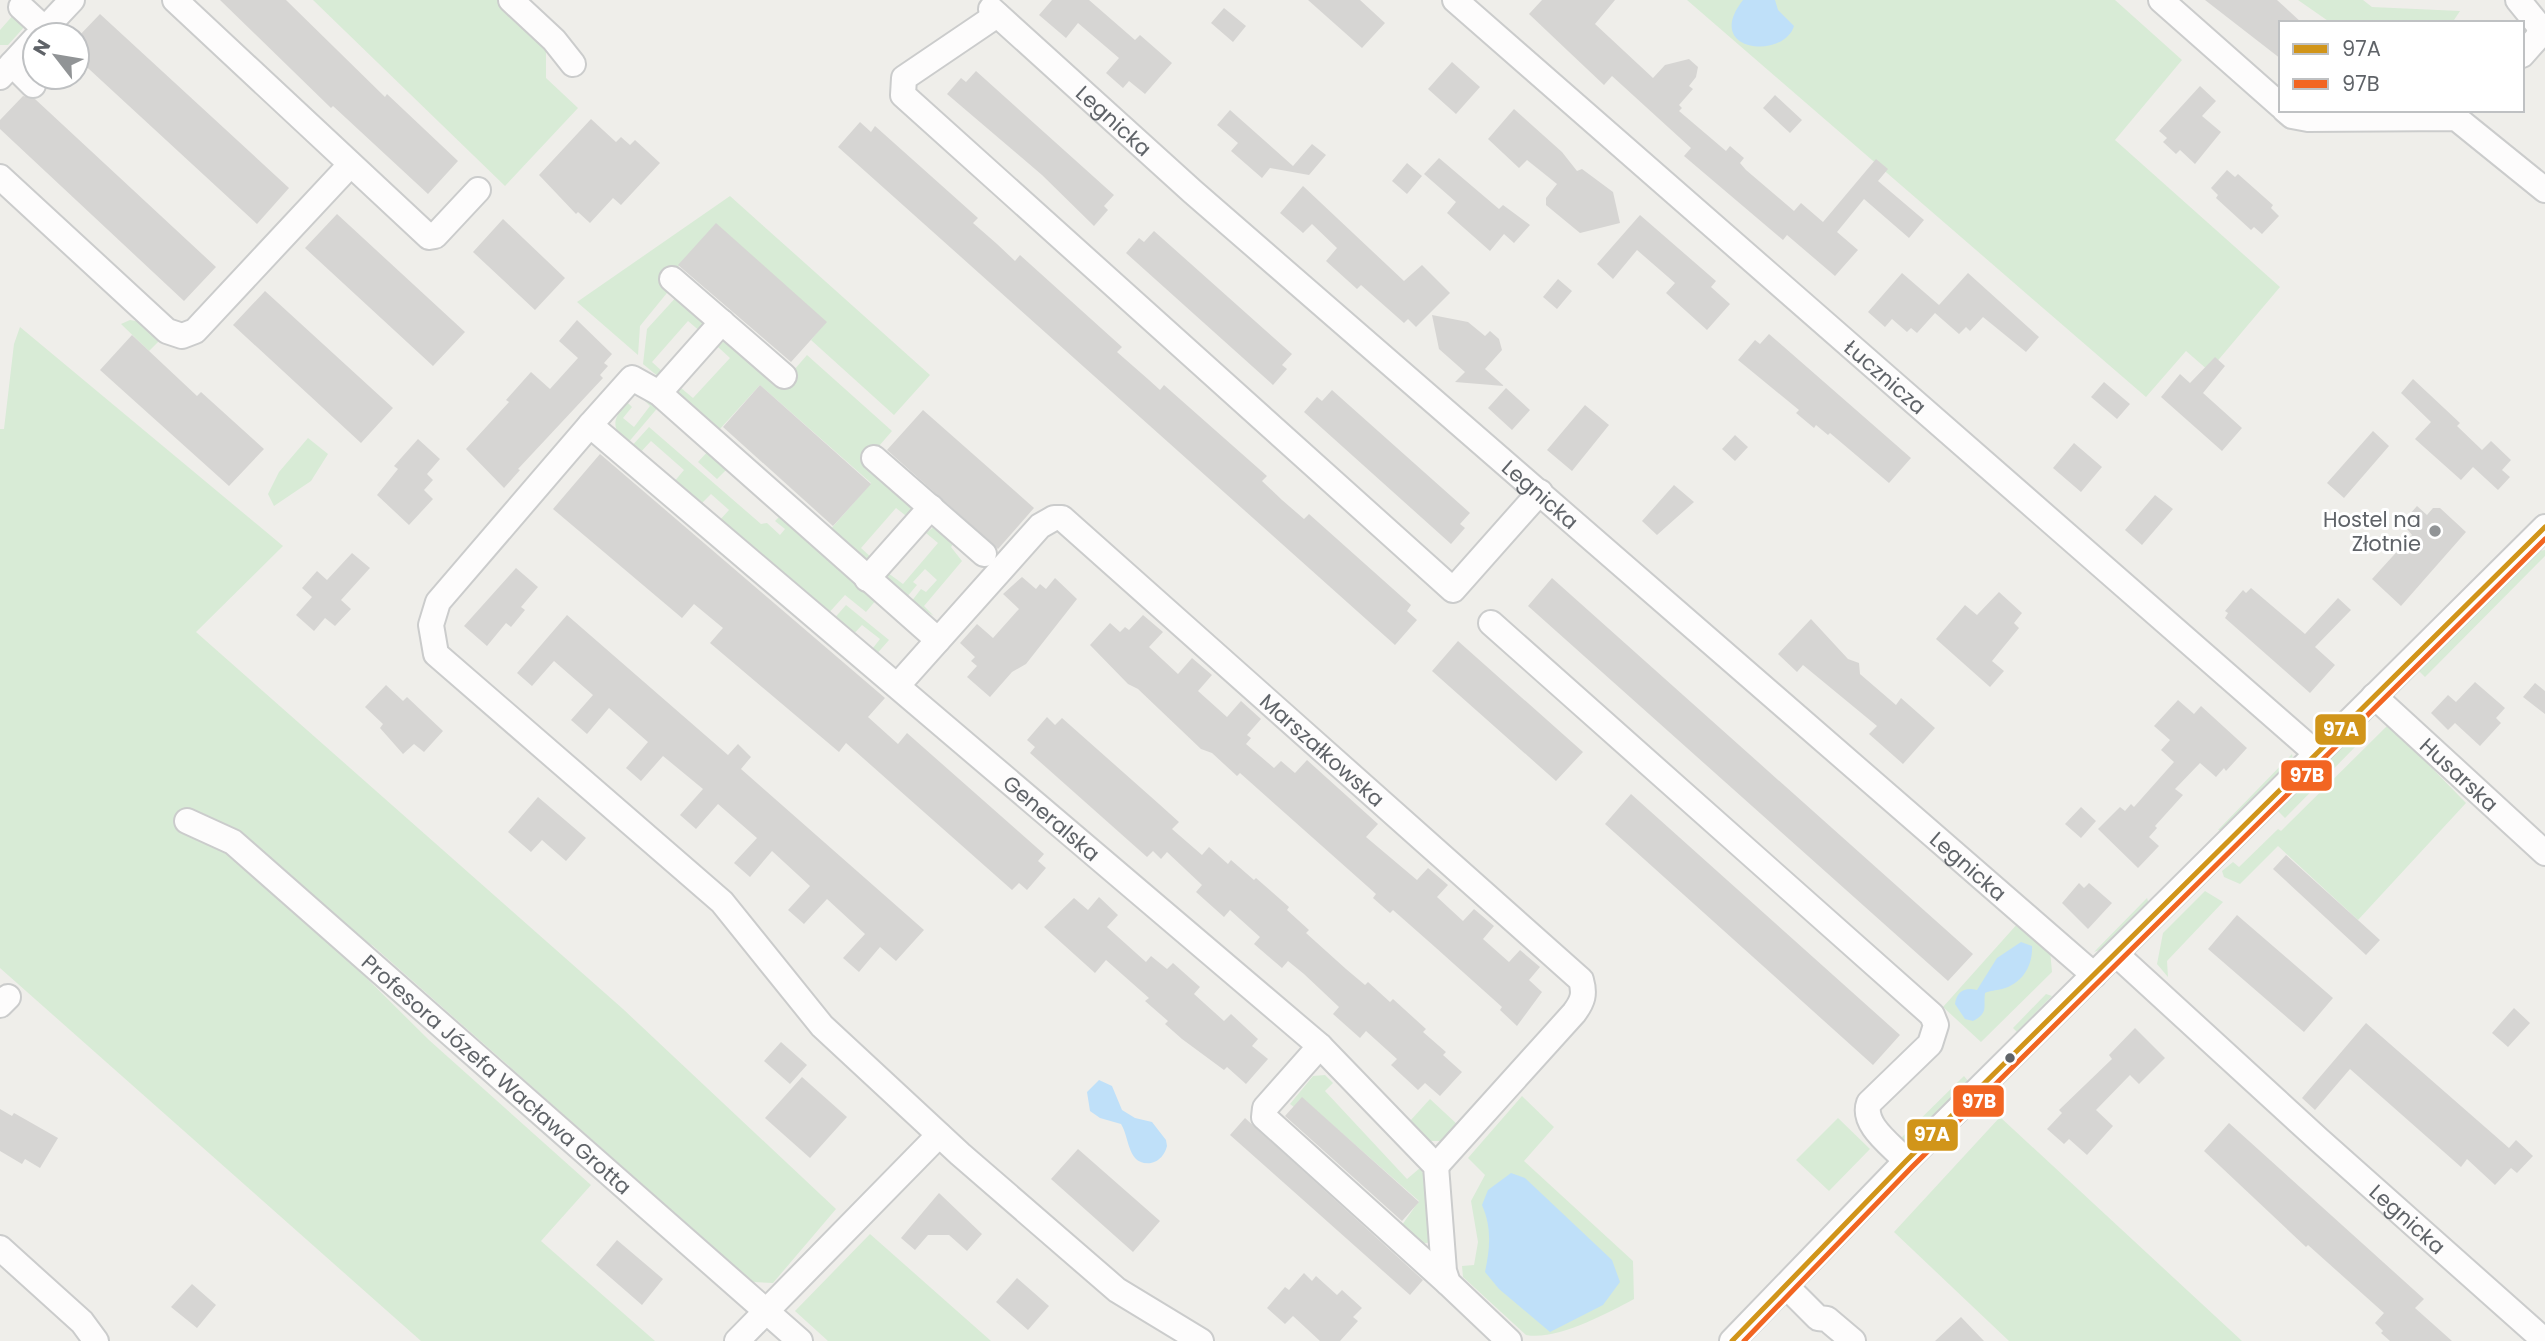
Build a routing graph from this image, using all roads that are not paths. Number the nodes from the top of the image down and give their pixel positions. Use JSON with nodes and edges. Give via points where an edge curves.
{"nodes":[{"id":1,"x":72,"y":0,"type":"edge"},
{"id":2,"x":175,"y":0,"type":"edge"},
{"id":3,"x":512,"y":0,"type":"edge"},
{"id":4,"x":1455,"y":0,"type":"edge"},
{"id":5,"x":2161,"y":0,"type":"edge"},
{"id":6,"x":2518,"y":0,"type":"edge"},
{"id":7,"x":21,"y":6,"type":"dead end"},
{"id":8,"x":31,"y":21,"type":"edge"},
{"id":9,"x":53,"y":21,"type":"edge"},
{"id":10,"x":21,"y":52,"type":"edge"},
{"id":11,"x":2524,"y":53,"type":"edge"},
{"id":12,"x":573,"y":64,"type":"dead end"},
{"id":13,"x":5,"y":66,"type":"edge"},
{"id":14,"x":21,"y":77,"type":"edge"},
{"id":15,"x":2279,"y":104,"type":"edge"},
{"id":16,"x":2288,"y":112,"type":"edge"},
{"id":17,"x":2469,"y":116,"type":"edge"},
{"id":18,"x":350,"y":165,"type":"junction"},
{"id":19,"x":0,"y":177,"type":"edge"},
{"id":20,"x":478,"y":190,"type":"dead end"},
{"id":21,"x":2545,"y":190,"type":"edge"},
{"id":22,"x":672,"y":279,"type":"dead end"},
{"id":23,"x":722,"y":322,"type":"junction"},
{"id":24,"x":784,"y":376,"type":"dead end"},
{"id":25,"x":659,"y":393,"type":"junction"},
{"id":26,"x":590,"y":425,"type":"junction"},
{"id":27,"x":874,"y":458,"type":"dead end"},
{"id":28,"x":1540,"y":492,"type":"junction"},
{"id":29,"x":930,"y":508,"type":"junction"},
{"id":30,"x":2544,"y":529,"type":"edge"},
{"id":31,"x":985,"y":554,"type":"dead end"},
{"id":32,"x":867,"y":579,"type":"junction"},
{"id":33,"x":1491,"y":623,"type":"dead end"},
{"id":34,"x":938,"y":640,"type":"junction"},
{"id":35,"x":898,"y":685,"type":"junction"},
{"id":36,"x":2374,"y":696,"type":"junction"},
{"id":37,"x":2317,"y":754,"type":"junction"},
{"id":38,"x":187,"y":821,"type":"dead end"},
{"id":39,"x":2545,"y":853,"type":"edge"},
{"id":40,"x":2116,"y":954,"type":"junction"},
{"id":41,"x":2094,"y":975,"type":"junction"},
{"id":42,"x":1320,"y":1046,"type":"junction"},
{"id":43,"x":939,"y":1135,"type":"junction"},
{"id":44,"x":1906,"y":1161,"type":"junction"},
{"id":45,"x":1436,"y":1166,"type":"junction"},
{"id":46,"x":0,"y":1248,"type":"edge"},
{"id":47,"x":1448,"y":1283,"type":"junction"},
{"id":48,"x":1786,"y":1286,"type":"junction"},
{"id":49,"x":766,"y":1311,"type":"junction"},
{"id":50,"x":1818,"y":1318,"type":"junction"},
{"id":51,"x":96,"y":1341,"type":"edge"},
{"id":52,"x":737,"y":1341,"type":"edge"},
{"id":53,"x":800,"y":1341,"type":"edge"},
{"id":54,"x":1201,"y":1341,"type":"edge"},
{"id":55,"x":1509,"y":1341,"type":"edge"},
{"id":56,"x":1732,"y":1341,"type":"edge"},
{"id":57,"x":1832,"y":1341,"type":"edge"},
{"id":58,"x":1853,"y":1341,"type":"edge"},
{"id":59,"x":2545,"y":1341,"type":"edge"}],
"edges":[{"from":1,"to":9,"type":"street"},
{"from":2,"to":18,"type":"street"},
{"from":3,"to":12,"type":"street"},
{"from":4,"to":37,"type":"street","name":"Łucznicza"},
{"from":5,"to":15,"type":"street"},
{"from":6,"to":11,"type":"street","via":[[2539,27],[2538,37]]},
{"from":7,"to":8,"type":"street"},
{"from":10,"to":13,"type":"street"},
{"from":13,"to":14,"type":"street"},
{"from":16,"to":17,"type":"street","via":[[2308,119]]},
{"from":17,"to":21,"type":"street"},
{"from":18,"to":19,"type":"street","via":[[264,275],[195,331],[182,336],[173,334]]},
{"from":18,"to":20,"type":"street","via":[[429,237]]},
{"from":22,"to":23,"type":"street"},
{"from":23,"to":24,"type":"street"},
{"from":23,"to":25,"type":"street"},
{"from":25,"to":26,"type":"street","via":[[632,378]]},
{"from":25,"to":32,"type":"street"},
{"from":26,"to":35,"type":"street","name":"Generalska"},
{"from":26,"to":43,"type":"street","via":[[438,603],[431,625],[436,654],[722,902],[830,1034]]},
{"from":27,"to":29,"type":"street"},
{"from":28,"to":28,"type":"street","name":"Legnicka","via":[[1193,192],[994,12],[904,79],[903,95],[1452,590]]},
{"from":28,"to":41,"type":"street","name":"Legnicka"},
{"from":29,"to":31,"type":"street"},
{"from":29,"to":32,"type":"street"},
{"from":30,"to":36,"type":"street"},
{"from":32,"to":34,"type":"street"},
{"from":33,"to":44,"type":"street","via":[[1932,1015],[1936,1025],[1930,1044],[1867,1110],[1871,1123]]},
{"from":34,"to":35,"type":"street","name":"Marszałkowska"},
{"from":34,"to":45,"type":"street","name":"Marszałkowska","via":[[1040,526],[1062,518],[1581,980],[1582,1002]]},
{"from":35,"to":42,"type":"street","name":"Generalska"},
{"from":36,"to":37,"type":"street"},
{"from":36,"to":39,"type":"street","name":"Husarska"},
{"from":37,"to":40,"type":"street"},
{"from":38,"to":49,"type":"street","name":"Profesora Józefa Wacława Grotta","via":[[233,842]]},
{"from":40,"to":41,"type":"street"},
{"from":40,"to":59,"type":"street","name":"Legnicka"},
{"from":41,"to":44,"type":"street"},
{"from":42,"to":45,"type":"street","name":"Generalska"},
{"from":42,"to":47,"type":"street","via":[[1265,1108],[1264,1117]]},
{"from":43,"to":49,"type":"street"},
{"from":43,"to":54,"type":"street","via":[[1116,1290]]},
{"from":44,"to":48,"type":"street"},
{"from":45,"to":47,"type":"street"},
{"from":46,"to":51,"type":"street","via":[[82,1322]]},
{"from":47,"to":55,"type":"street"},
{"from":48,"to":50,"type":"street"},
{"from":48,"to":56,"type":"street"},
{"from":49,"to":52,"type":"street"},
{"from":49,"to":53,"type":"street","name":"Profesora Józefa Wacława Grotta"},
{"from":50,"to":57,"type":"street"},
{"from":50,"to":58,"type":"street","via":[[1827,1319]]}]}
